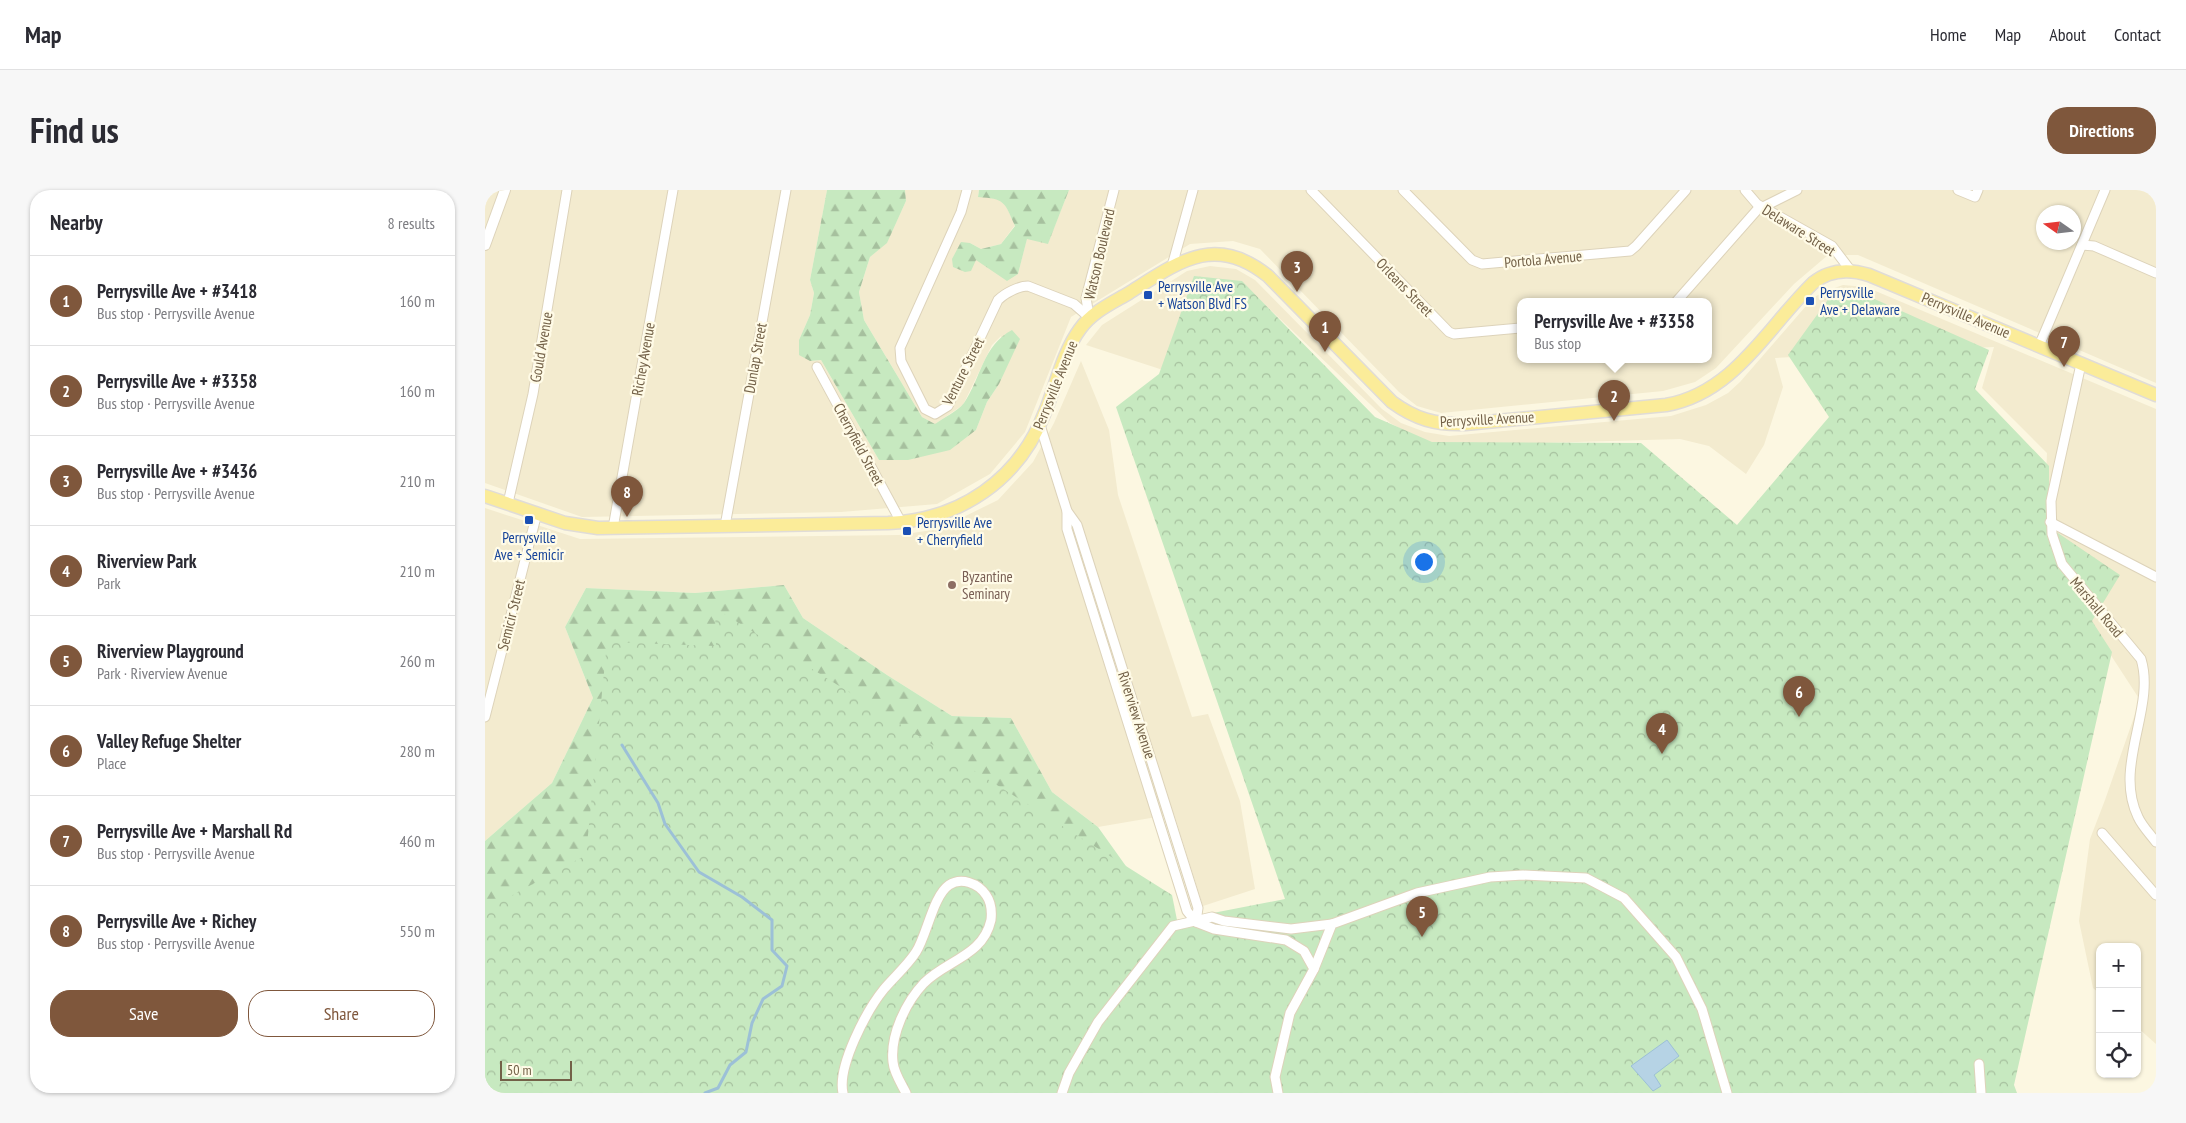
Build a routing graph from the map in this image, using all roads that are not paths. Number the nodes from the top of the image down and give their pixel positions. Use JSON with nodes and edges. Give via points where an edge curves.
{"nodes":[{"id":1,"x":505,"y":190,"type":"edge"},
{"id":2,"x":567,"y":190,"type":"edge"},
{"id":3,"x":673,"y":190,"type":"edge"},
{"id":4,"x":786,"y":190,"type":"edge"},
{"id":5,"x":967,"y":190,"type":"edge"},
{"id":6,"x":1113,"y":190,"type":"edge"},
{"id":7,"x":1193,"y":190,"type":"edge"},
{"id":8,"x":1311,"y":190,"type":"edge"},
{"id":9,"x":1403,"y":190,"type":"edge"},
{"id":10,"x":1686,"y":190,"type":"edge"},
{"id":11,"x":1745,"y":190,"type":"edge"},
{"id":12,"x":1797,"y":190,"type":"edge"},
{"id":13,"x":1958,"y":190,"type":"edge"},
{"id":14,"x":2105,"y":190,"type":"edge"},
{"id":15,"x":1976,"y":194,"type":"edge"},
{"id":16,"x":1762,"y":207,"type":"junction"},
{"id":17,"x":2082,"y":245,"type":"junction"},
{"id":18,"x":485,"y":246,"type":"edge"},
{"id":19,"x":1172,"y":266,"type":"junction"},
{"id":20,"x":1851,"y":271,"type":"junction"},
{"id":21,"x":2156,"y":273,"type":"edge"},
{"id":22,"x":1680,"y":298,"type":"edge"},
{"id":23,"x":1090,"y":318,"type":"junction"},
{"id":24,"x":1517,"y":328,"type":"edge"},
{"id":25,"x":2039,"y":346,"type":"junction"},
{"id":26,"x":2081,"y":364,"type":"junction"},
{"id":27,"x":817,"y":367,"type":"dead end"},
{"id":28,"x":2156,"y":395,"type":"edge"},
{"id":29,"x":1040,"y":425,"type":"junction"},
{"id":30,"x":485,"y":497,"type":"edge"},
{"id":31,"x":508,"y":504,"type":"junction"},
{"id":32,"x":537,"y":513,"type":"junction"},
{"id":33,"x":901,"y":522,"type":"junction"},
{"id":34,"x":2050,"y":522,"type":"junction"},
{"id":35,"x":725,"y":526,"type":"junction"},
{"id":36,"x":613,"y":528,"type":"junction"},
{"id":37,"x":2156,"y":577,"type":"edge"},
{"id":38,"x":485,"y":717,"type":"edge"},
{"id":39,"x":2101,"y":833,"type":"dead end"},
{"id":40,"x":2156,"y":842,"type":"edge"},
{"id":41,"x":2156,"y":895,"type":"edge"},
{"id":42,"x":1196,"y":922,"type":"junction"},
{"id":43,"x":1332,"y":924,"type":"junction"},
{"id":44,"x":1314,"y":969,"type":"junction"},
{"id":45,"x":1979,"y":1064,"type":"dead end"},
{"id":46,"x":843,"y":1093,"type":"edge"},
{"id":47,"x":906,"y":1093,"type":"edge"},
{"id":48,"x":1062,"y":1093,"type":"edge"},
{"id":49,"x":1278,"y":1093,"type":"edge"},
{"id":50,"x":1727,"y":1093,"type":"edge"},
{"id":51,"x":1981,"y":1093,"type":"edge"}],
"edges":[{"from":1,"to":18,"type":"street"},
{"from":2,"to":31,"type":"street","name":"Gould Avenue","via":[[533,394]]},
{"from":3,"to":36,"type":"street","name":"Richey Avenue"},
{"from":4,"to":35,"type":"street","name":"Dunlap Street"},
{"from":5,"to":23,"type":"street","name":"Venture Street","via":[[961,212],[900,348],[901,361],[925,409],[935,414],[948,406],[1003,295],[1029,286],[1074,304]]},
{"from":6,"to":23,"type":"street","name":"Watson Boulevard","via":[[1086,298]]},
{"from":7,"to":19,"type":"street"},
{"from":8,"to":24,"type":"street","name":"Orleans Street","via":[[1449,332]]},
{"from":9,"to":10,"type":"street","name":"Portola Avenue","via":[[1472,260],[1482,264],[1630,250]]},
{"from":11,"to":16,"type":"street","name":"Delaware Street"},
{"from":12,"to":16,"type":"street"},
{"from":13,"to":15,"type":"street"},
{"from":14,"to":17,"type":"street"},
{"from":16,"to":20,"type":"street","name":"Delaware Street","via":[[1832,246]]},
{"from":16,"to":22,"type":"street"},
{"from":17,"to":21,"type":"street","via":[[2094,246]]},
{"from":17,"to":25,"type":"street"},
{"from":19,"to":20,"type":"main road","name":"Perrysville Avenue","via":[[1207,254],[1249,262],[1268,276],[1392,402],[1425,420],[1454,424],[1666,405],[1693,398],[1730,375],[1817,280],[1834,272]]},
{"from":19,"to":23,"type":"main road","name":"Perrysville Avenue"},
{"from":20,"to":25,"type":"main road","name":"Perrysville Avenue","via":[[1869,275]]},
{"from":23,"to":29,"type":"main road","name":"Perrysville Avenue","via":[[1073,341]]},
{"from":25,"to":26,"type":"main road","name":"Perrysville Avenue"},
{"from":26,"to":28,"type":"main road","name":"Perrysville Avenue"},
{"from":26,"to":34,"type":"street","name":"Marshall Road","via":[[2051,501]]},
{"from":27,"to":33,"type":"street","name":"Cherryfield Street"},
{"from":29,"to":33,"type":"main road","name":"Perrysville Avenue","via":[[1018,461],[983,493],[945,513]]},
{"from":29,"to":42,"type":"street","name":"Riverview Avenue","via":[[1067,512],[1067,529],[1187,911]]},
{"from":30,"to":31,"type":"main road","name":"Perrysville Avenue"},
{"from":31,"to":32,"type":"main road","name":"Perrysville Avenue"},
{"from":32,"to":36,"type":"main road","name":"Perrysville Avenue","via":[[582,526]]},
{"from":32,"to":38,"type":"street","name":"Semicir Street"},
{"from":33,"to":35,"type":"main road","name":"Perrysville Avenue"},
{"from":34,"to":37,"type":"street"},
{"from":34,"to":40,"type":"street","name":"Marshall Road","via":[[2062,564],[2145,669],[2147,702],[2131,778],[2132,796],[2138,818]]},
{"from":35,"to":36,"type":"main road","name":"Perrysville Avenue"},
{"from":39,"to":41,"type":"street"},
{"from":42,"to":43,"type":"street","via":[[1212,917],[1291,929]]},
{"from":42,"to":44,"type":"street","via":[[1213,929],[1286,940],[1304,951]]},
{"from":42,"to":48,"type":"street","via":[[1173,926],[1098,1022],[1069,1073]]},
{"from":43,"to":44,"type":"street"},
{"from":43,"to":50,"type":"street","via":[[1417,893],[1490,877],[1586,878],[1624,898],[1676,957],[1702,1009]]},
{"from":44,"to":49,"type":"street","via":[[1291,1013],[1275,1078]]},
{"from":45,"to":51,"type":"street"},
{"from":46,"to":47,"type":"street","via":[[844,1071],[874,1004],[916,952],[945,889],[957,881],[971,883],[987,897],[992,914],[990,923],[973,951],[924,984],[900,1022],[893,1062]]}]}
